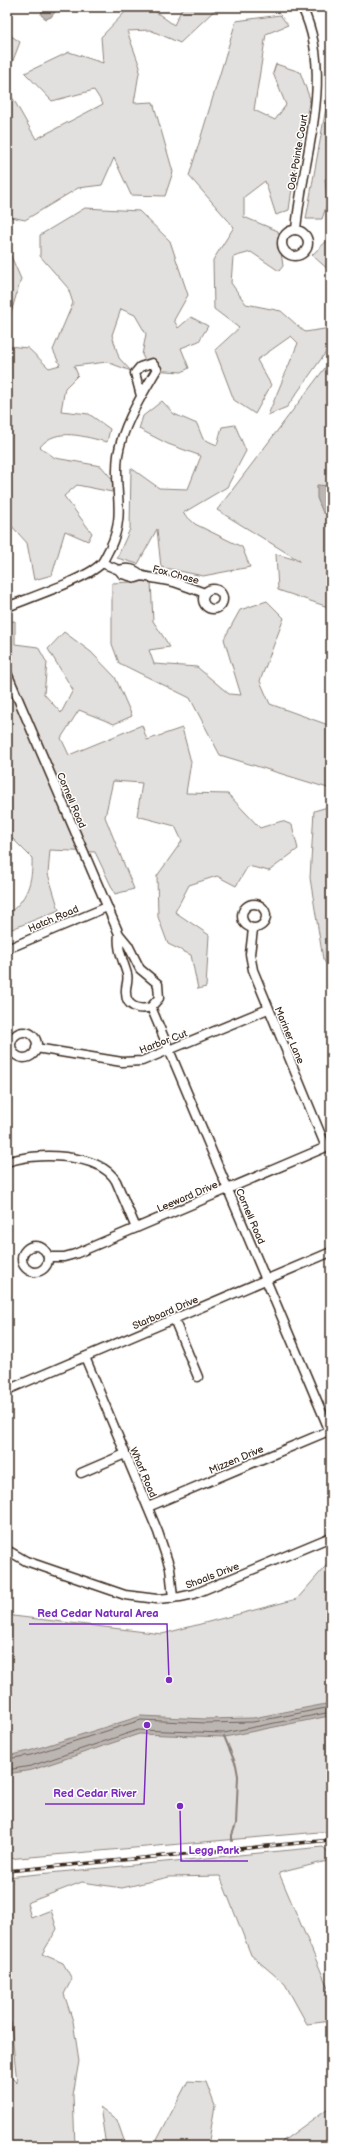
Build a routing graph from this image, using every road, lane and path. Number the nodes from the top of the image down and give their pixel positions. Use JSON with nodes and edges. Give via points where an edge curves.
{"nodes":[{"id":1,"x":302,"y":7,"type":"edge"},
{"id":2,"x":296,"y":230,"type":"dead end"},
{"id":3,"x":141,"y":396,"type":"dead end"},
{"id":4,"x":102,"y":563,"type":"junction"},
{"id":5,"x":205,"y":593,"type":"dead end"},
{"id":6,"x":7,"y":607,"type":"edge"},
{"id":7,"x":7,"y":673,"type":"edge"},
{"id":8,"x":107,"y":906,"type":"junction"},
{"id":9,"x":253,"y":928,"type":"dead end"},
{"id":10,"x":119,"y":934,"type":"junction"},
{"id":11,"x":7,"y":949,"type":"edge"},
{"id":12,"x":152,"y":1007,"type":"junction"},
{"id":13,"x":268,"y":1009,"type":"junction"},
{"id":14,"x":36,"y":1048,"type":"dead end"},
{"id":15,"x":170,"y":1051,"type":"junction"},
{"id":16,"x":329,"y":1146,"type":"edge"},
{"id":17,"x":7,"y":1162,"type":"edge"},
{"id":18,"x":229,"y":1189,"type":"junction"},
{"id":19,"x":136,"y":1228,"type":"junction"},
{"id":20,"x":331,"y":1252,"type":"edge"},
{"id":21,"x":48,"y":1257,"type":"dead end"},
{"id":22,"x":267,"y":1279,"type":"junction"},
{"id":23,"x":174,"y":1319,"type":"junction"},
{"id":24,"x":85,"y":1356,"type":"junction"},
{"id":25,"x":198,"y":1378,"type":"dead end"},
{"id":26,"x":7,"y":1390,"type":"edge"},
{"id":27,"x":330,"y":1431,"type":"edge"},
{"id":28,"x":125,"y":1454,"type":"junction"},
{"id":29,"x":81,"y":1473,"type":"dead end"},
{"id":30,"x":148,"y":1507,"type":"junction"},
{"id":31,"x":331,"y":1538,"type":"edge"},
{"id":32,"x":7,"y":1550,"type":"edge"},
{"id":33,"x":173,"y":1598,"type":"junction"}],
"edges":[{"from":1,"to":2,"type":"street","name":"Oak Pointe Court","via":[[312,37],[317,86]]},
{"from":3,"to":4,"type":"street","via":[[121,442],[117,469],[119,520],[114,540]]},
{"from":4,"to":5,"type":"street","name":"Fox Chase","via":[[119,570],[122,574],[174,582]]},
{"from":4,"to":6,"type":"street","via":[[86,574]]},
{"from":7,"to":8,"type":"street","name":"Cornell Road"},
{"from":8,"to":10,"type":"street","name":"Cornell Road"},
{"from":8,"to":11,"type":"street","name":"Hatch Road"},
{"from":9,"to":13,"type":"street","name":"Mariner Lane","via":[[251,962]]},
{"from":10,"to":12,"type":"street","name":"Cornell Road","via":[[128,944],[140,969],[158,984],[159,998]]},
{"from":10,"to":12,"type":"street","name":"Cornell Road","via":[[119,949],[127,976],[126,998],[137,1008]]},
{"from":12,"to":15,"type":"street","name":"Cornell Road"},
{"from":13,"to":15,"type":"street","name":"Harbor Cut"},
{"from":13,"to":16,"type":"street","name":"Mariner Lane"},
{"from":14,"to":15,"type":"street","name":"Harbor Cut","via":[[122,1062],[149,1059]]},
{"from":15,"to":18,"type":"street","name":"Cornell Road"},
{"from":16,"to":18,"type":"street","name":"Leeward Drive"},
{"from":17,"to":19,"type":"street","via":[[38,1156],[76,1159],[101,1166],[108,1170],[116,1181]]},
{"from":18,"to":19,"type":"street","name":"Leeward Drive"},
{"from":18,"to":22,"type":"street","name":"Cornell Road"},
{"from":19,"to":21,"type":"street","name":"Leeward Drive","via":[[76,1254]]},
{"from":20,"to":22,"type":"street","name":"Starboard Drive"},
{"from":22,"to":23,"type":"street","name":"Starboard Drive"},
{"from":22,"to":27,"type":"street","name":"Cornell Road"},
{"from":23,"to":24,"type":"street","name":"Starboard Drive"},
{"from":23,"to":25,"type":"street"},
{"from":24,"to":26,"type":"street","name":"Starboard Drive"},
{"from":24,"to":28,"type":"street","name":"Wharf Road"},
{"from":27,"to":30,"type":"street","name":"Mizzen Drive"},
{"from":28,"to":29,"type":"street"},
{"from":28,"to":30,"type":"street","name":"Wharf Road"},
{"from":30,"to":33,"type":"street","name":"Wharf Road","via":[[168,1563]]},
{"from":31,"to":33,"type":"street","name":"Shoals Drive","via":[[194,1594]]},
{"from":32,"to":33,"type":"street","name":"Shoals Drive","via":[[26,1561],[125,1595],[151,1599]]}]}
